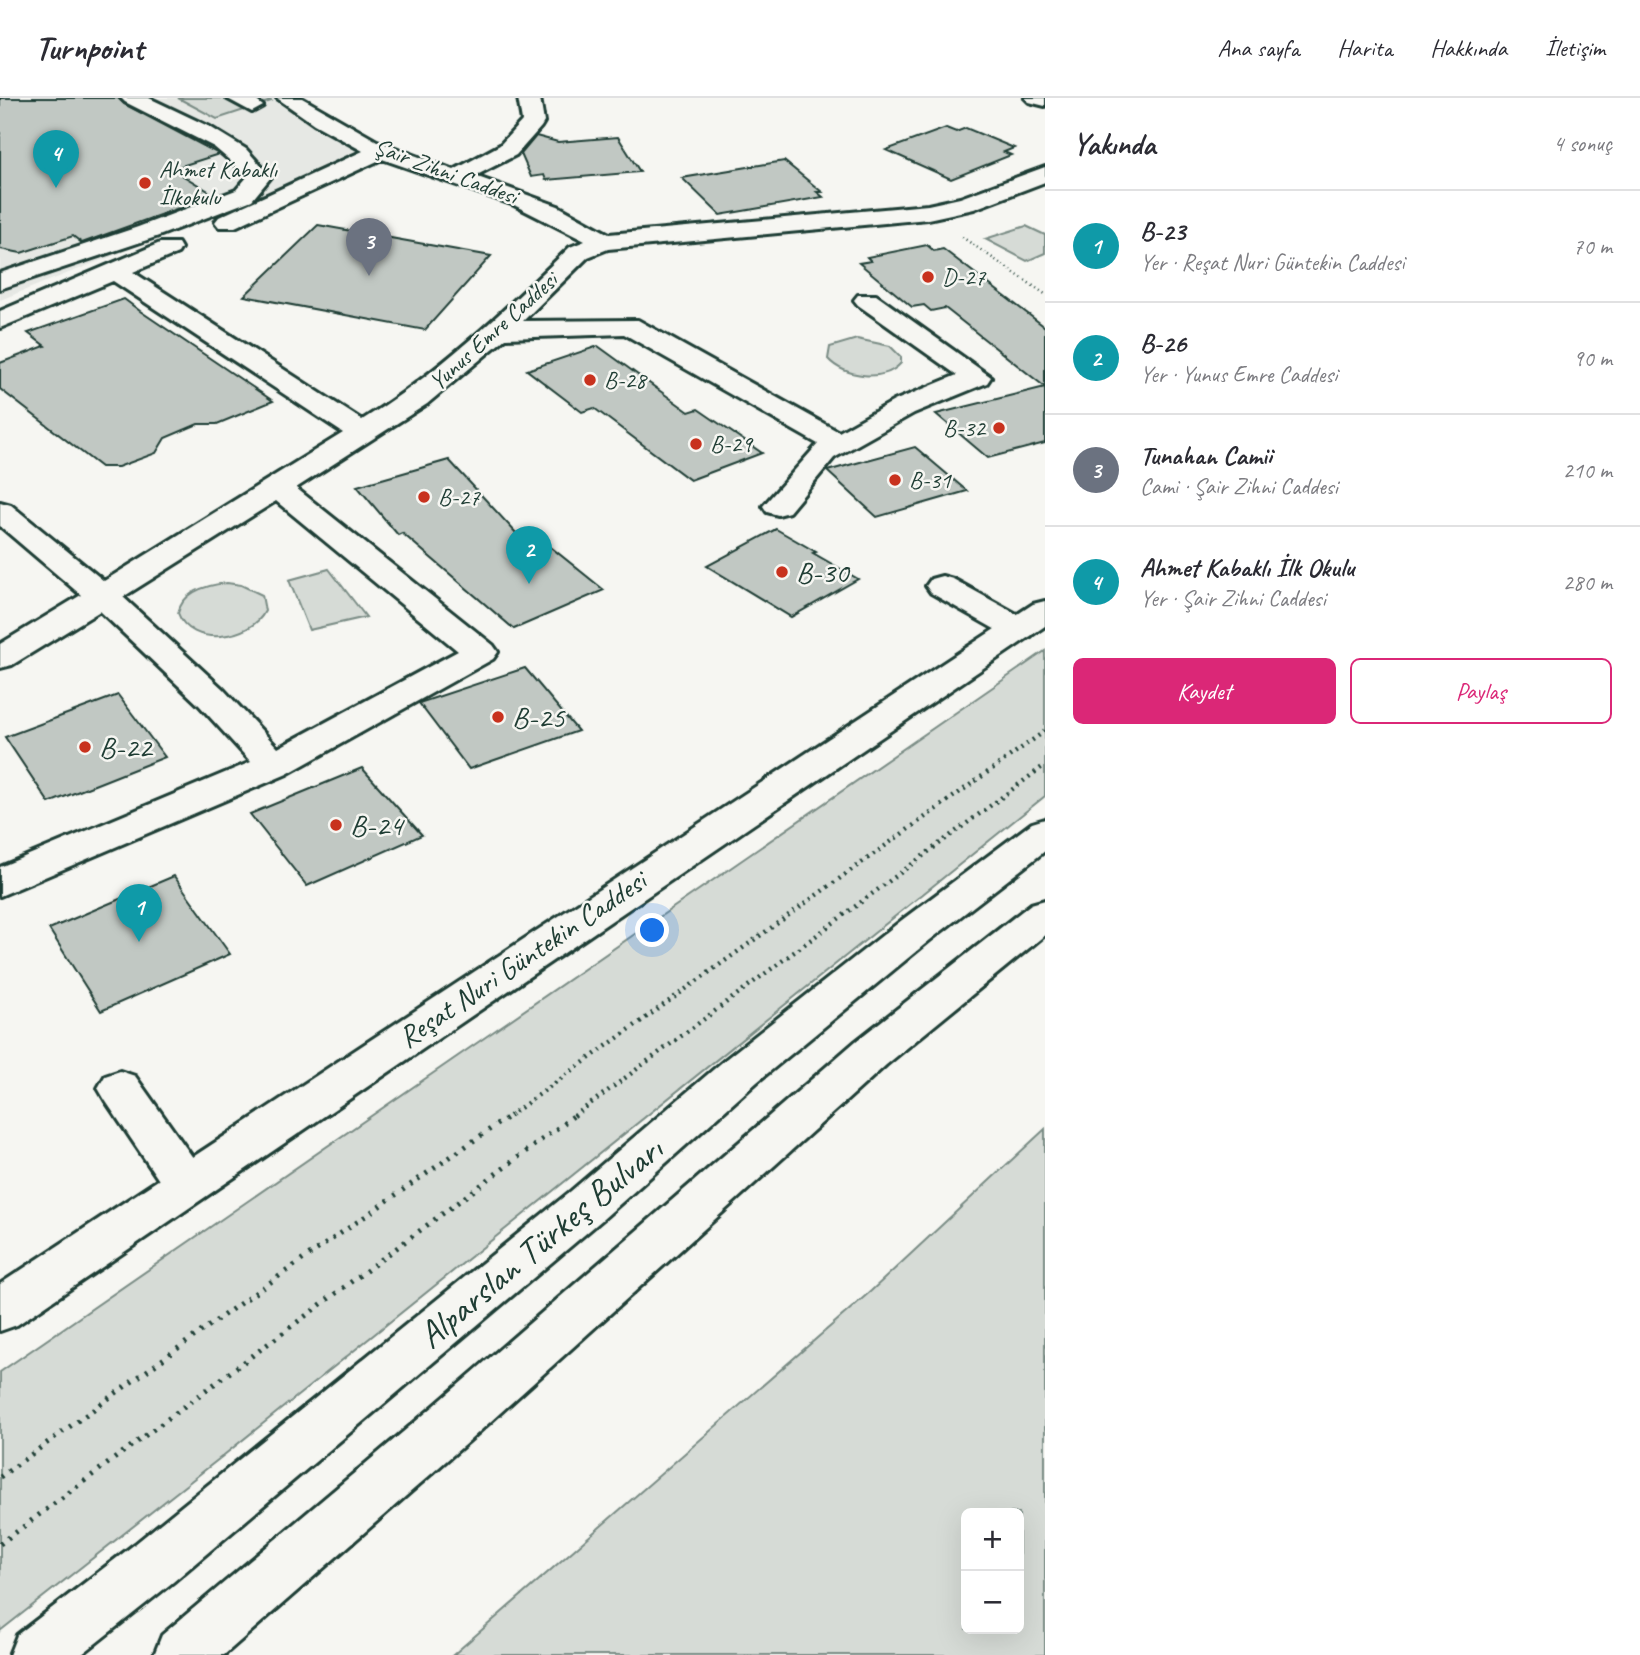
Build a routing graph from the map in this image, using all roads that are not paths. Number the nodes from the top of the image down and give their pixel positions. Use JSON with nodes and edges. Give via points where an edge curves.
{"nodes":[{"id":1,"x":132,"y":98,"type":"edge"},
{"id":2,"x":288,"y":98,"type":"edge"},
{"id":3,"x":528,"y":98,"type":"edge"},
{"id":4,"x":1036,"y":98,"type":"edge"},
{"id":5,"x":1045,"y":100,"type":"edge"},
{"id":6,"x":382,"y":151,"type":"junction"},
{"id":7,"x":1045,"y":174,"type":"edge"},
{"id":8,"x":459,"y":176,"type":"junction"},
{"id":9,"x":604,"y":242,"type":"junction"},
{"id":10,"x":116,"y":272,"type":"junction"},
{"id":11,"x":0,"y":281,"type":"edge"},
{"id":12,"x":0,"y":292,"type":"edge"},
{"id":13,"x":867,"y":300,"type":"dead end"},
{"id":14,"x":11,"y":316,"type":"edge"},
{"id":15,"x":499,"y":330,"type":"junction"},
{"id":16,"x":361,"y":432,"type":"junction"},
{"id":17,"x":839,"y":444,"type":"junction"},
{"id":18,"x":277,"y":487,"type":"junction"},
{"id":19,"x":778,"y":506,"type":"dead end"},
{"id":20,"x":0,"y":511,"type":"edge"},
{"id":21,"x":942,"y":586,"type":"dead end"},
{"id":22,"x":101,"y":595,"type":"junction"},
{"id":23,"x":1032,"y":620,"type":"edge"},
{"id":24,"x":0,"y":658,"type":"edge"},
{"id":25,"x":274,"y":766,"type":"junction"},
{"id":26,"x":1045,"y":832,"type":"edge"},
{"id":27,"x":0,"y":882,"type":"edge"},
{"id":28,"x":1045,"y":915,"type":"edge"},
{"id":29,"x":120,"y":1088,"type":"dead end"},
{"id":30,"x":187,"y":1185,"type":"junction"},
{"id":31,"x":0,"y":1310,"type":"edge"},
{"id":32,"x":37,"y":1655,"type":"edge"},
{"id":33,"x":182,"y":1655,"type":"edge"}],
"edges":[{"from":1,"to":11,"type":"main road","via":[[231,149],[255,166],[260,177],[244,195]]},
{"from":2,"to":6,"type":"main road","name":"Şair Zihni Caddesi"},
{"from":3,"to":8,"type":"main road","via":[[533,122],[508,150]]},
{"from":4,"to":5,"type":"main road"},
{"from":6,"to":8,"type":"main road","name":"Şair Zihni Caddesi"},
{"from":6,"to":10,"type":"main road"},
{"from":7,"to":9,"type":"main road","name":"Yunus Emre Caddesi","via":[[966,204],[928,212]]},
{"from":8,"to":9,"type":"main road","name":"Şair Zihni Caddesi","via":[[575,222]]},
{"from":9,"to":15,"type":"main road","name":"Yunus Emre Caddesi","via":[[579,252]]},
{"from":10,"to":14,"type":"main road"},
{"from":10,"to":16,"type":"main road"},
{"from":12,"to":14,"type":"main road"},
{"from":13,"to":17,"type":"main road","via":[[977,377],[904,407]]},
{"from":15,"to":16,"type":"main road","name":"Yunus Emre Caddesi","via":[[417,398]]},
{"from":15,"to":17,"type":"main road","via":[[629,326]]},
{"from":16,"to":18,"type":"main road","name":"Yunus Emre Caddesi"},
{"from":17,"to":19,"type":"main road","via":[[824,452]]},
{"from":18,"to":22,"type":"main road","name":"Yunus Emre Caddesi"},
{"from":18,"to":25,"type":"main road","via":[[481,652]]},
{"from":20,"to":22,"type":"main road"},
{"from":21,"to":23,"type":"main road"},
{"from":22,"to":24,"type":"main road","name":"Yunus Emre Caddesi"},
{"from":22,"to":25,"type":"main road","via":[[240,725]]},
{"from":23,"to":30,"type":"main road","name":"Reşat Nuri Güntekin Caddesi"},
{"from":25,"to":27,"type":"main road"},
{"from":26,"to":32,"type":"main road","name":"Alparslan Türkeş Bulvarı","via":[[742,1070],[576,1213]]},
{"from":28,"to":33,"type":"main road","via":[[871,1053]]},
{"from":29,"to":30,"type":"main road"},
{"from":30,"to":31,"type":"main road","name":"Reşat Nuri Güntekin Caddesi"}]}
